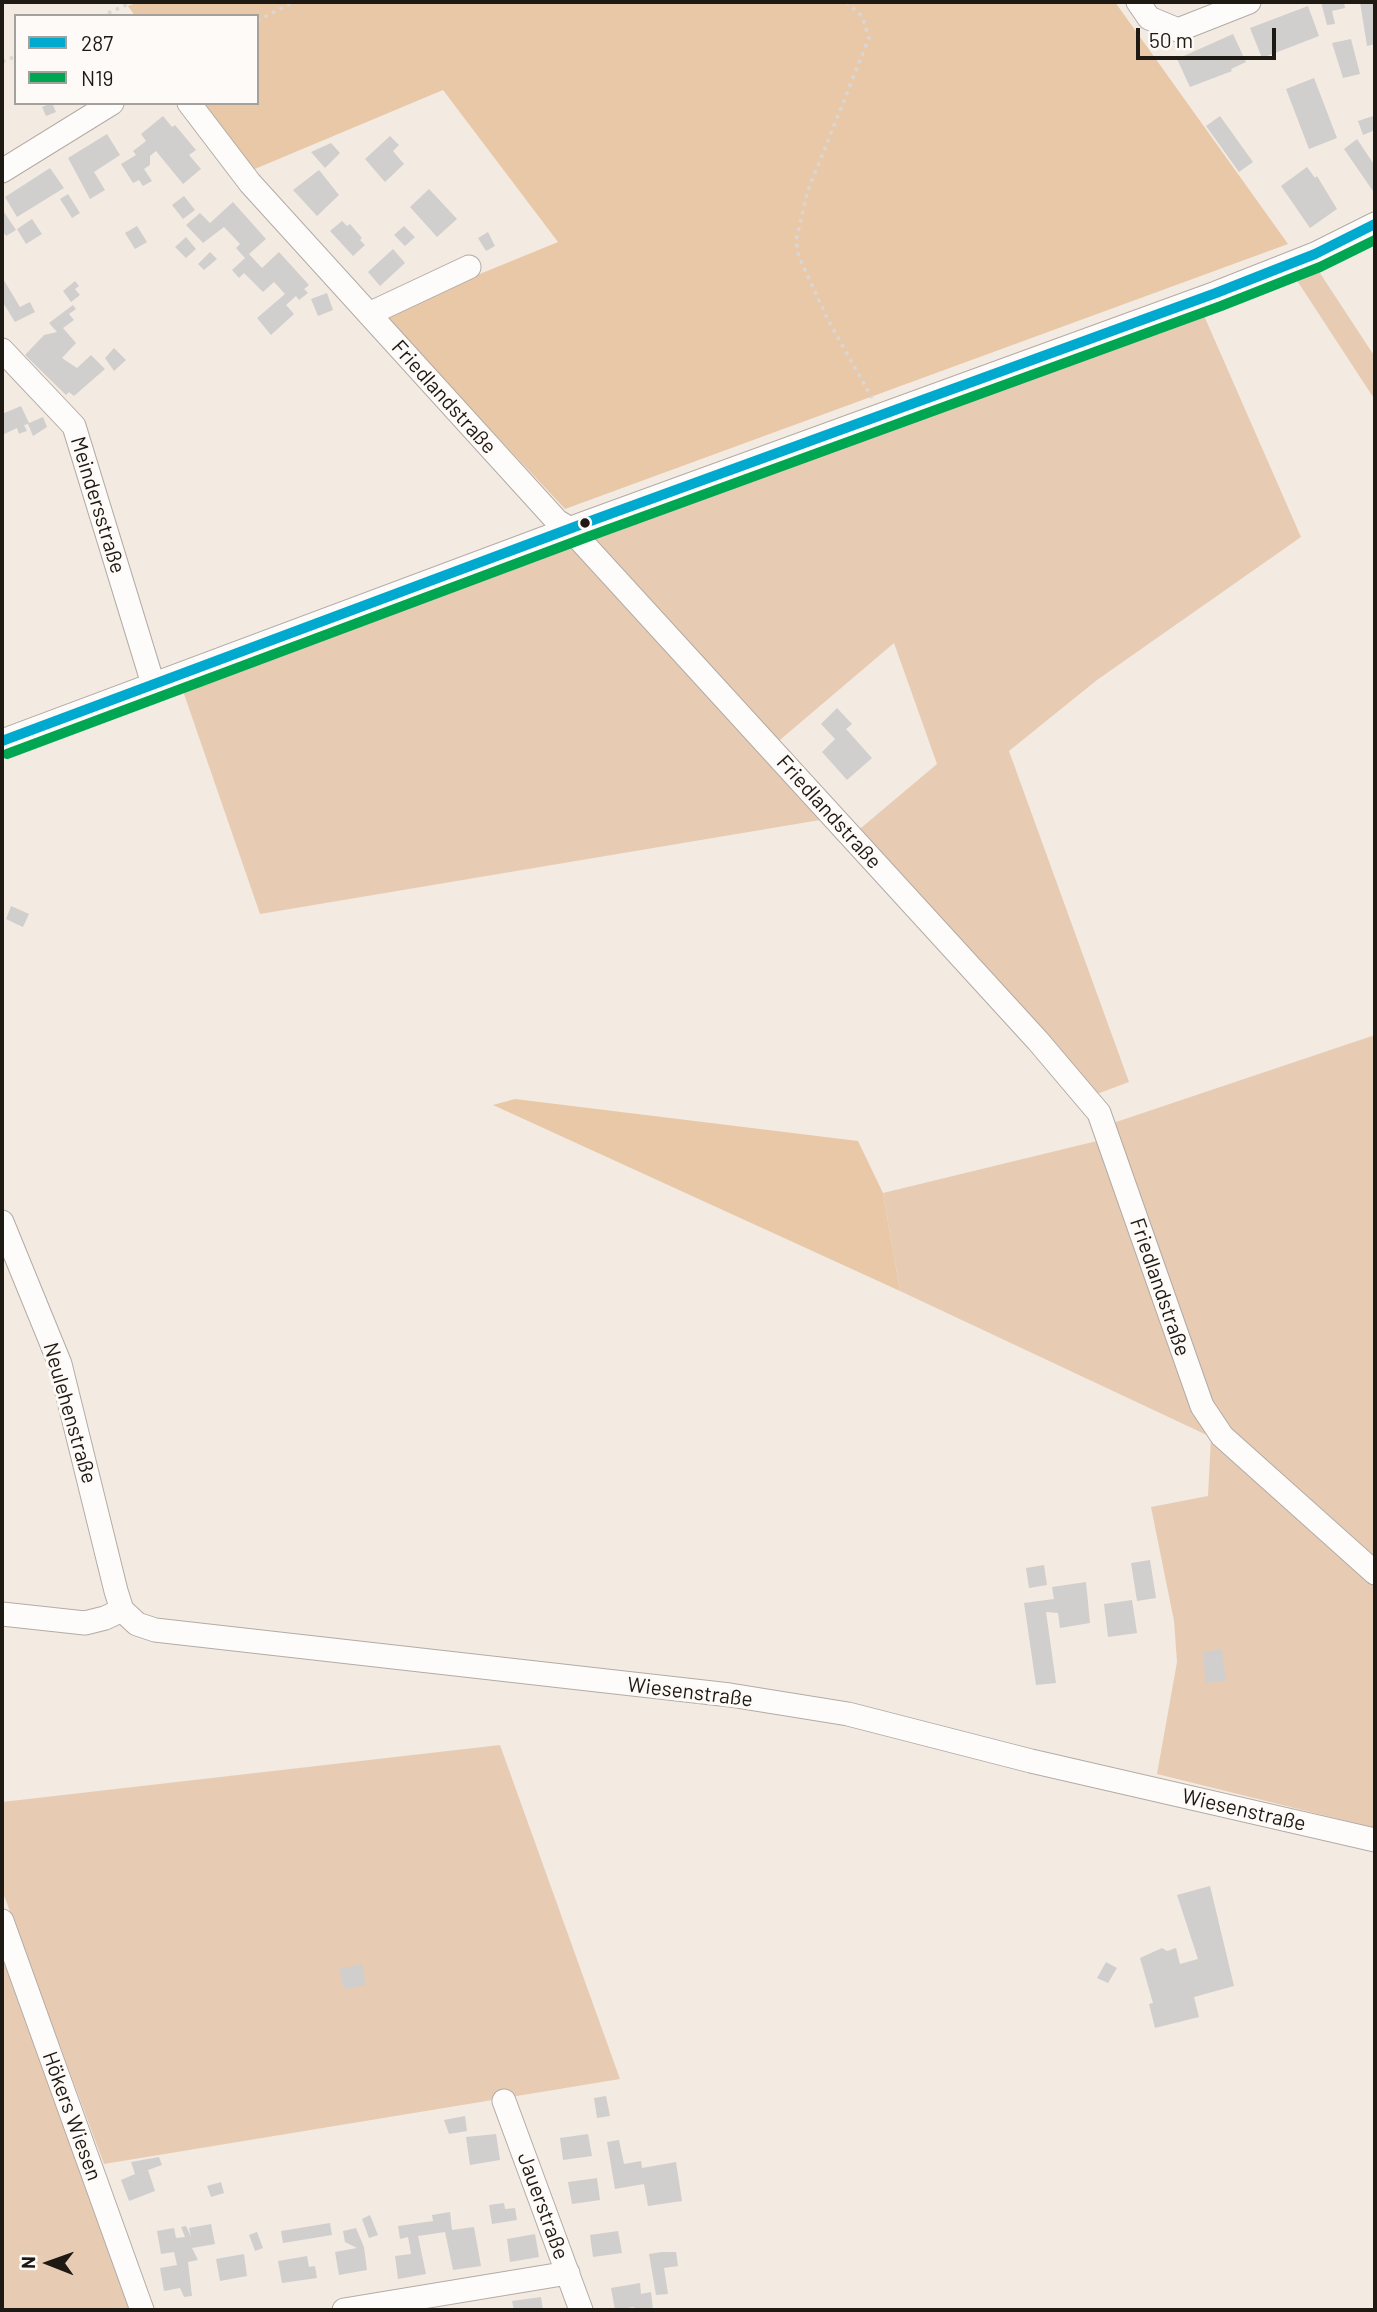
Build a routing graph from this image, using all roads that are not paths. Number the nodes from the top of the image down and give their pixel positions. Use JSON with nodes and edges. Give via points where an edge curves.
{"nodes":[{"id":1,"x":1138,"y":2,"type":"edge"},
{"id":2,"x":1249,"y":2,"type":"edge"},
{"id":3,"x":109,"y":105,"type":"edge"},
{"id":4,"x":192,"y":105,"type":"edge"},
{"id":5,"x":2,"y":171,"type":"edge"},
{"id":6,"x":1375,"y":224,"type":"edge"},
{"id":7,"x":470,"y":267,"type":"dead end"},
{"id":8,"x":369,"y":314,"type":"junction"},
{"id":9,"x":2,"y":351,"type":"edge"},
{"id":10,"x":570,"y":529,"type":"junction"},
{"id":11,"x":153,"y":684,"type":"junction"},
{"id":12,"x":2,"y":741,"type":"edge"},
{"id":13,"x":2,"y":1222,"type":"edge"},
{"id":14,"x":1375,"y":1573,"type":"edge"},
{"id":15,"x":122,"y":1610,"type":"junction"},
{"id":16,"x":2,"y":1614,"type":"edge"},
{"id":17,"x":1375,"y":1840,"type":"edge"},
{"id":18,"x":2,"y":1921,"type":"edge"},
{"id":19,"x":504,"y":2101,"type":"dead end"},
{"id":20,"x":568,"y":2273,"type":"junction"},
{"id":21,"x":142,"y":2310,"type":"edge"},
{"id":22,"x":344,"y":2310,"type":"edge"},
{"id":23,"x":581,"y":2310,"type":"edge"}],
"edges":[{"from":1,"to":2,"type":"street","via":[[1149,18],[1178,30]]},
{"from":3,"to":5,"type":"street"},
{"from":4,"to":8,"type":"street","name":"Friedlandstraße","via":[[250,183]]},
{"from":6,"to":10,"type":"street","via":[[1315,254],[1216,293]]},
{"from":7,"to":8,"type":"street"},
{"from":8,"to":10,"type":"street","name":"Friedlandstraße","via":[[557,521]]},
{"from":9,"to":11,"type":"street","name":"Meindersstraße","via":[[74,426]]},
{"from":10,"to":11,"type":"street"},
{"from":10,"to":14,"type":"street","name":"Friedlandstraße","via":[[1029,1030],[1099,1113],[1202,1406],[1222,1436]]},
{"from":11,"to":12,"type":"street"},
{"from":13,"to":15,"type":"street","name":"Neulehenstraße","via":[[60,1364]]},
{"from":15,"to":16,"type":"street","via":[[85,1623]]},
{"from":15,"to":17,"type":"street","name":"Wiesenstraße","via":[[136,1623],[156,1630],[730,1695],[848,1714]]},
{"from":18,"to":21,"type":"street","name":"Hökers Wiesen"},
{"from":19,"to":20,"type":"street","name":"Jauerstraße"},
{"from":20,"to":22,"type":"street"},
{"from":20,"to":23,"type":"street","name":"Jauerstraße"}]}
